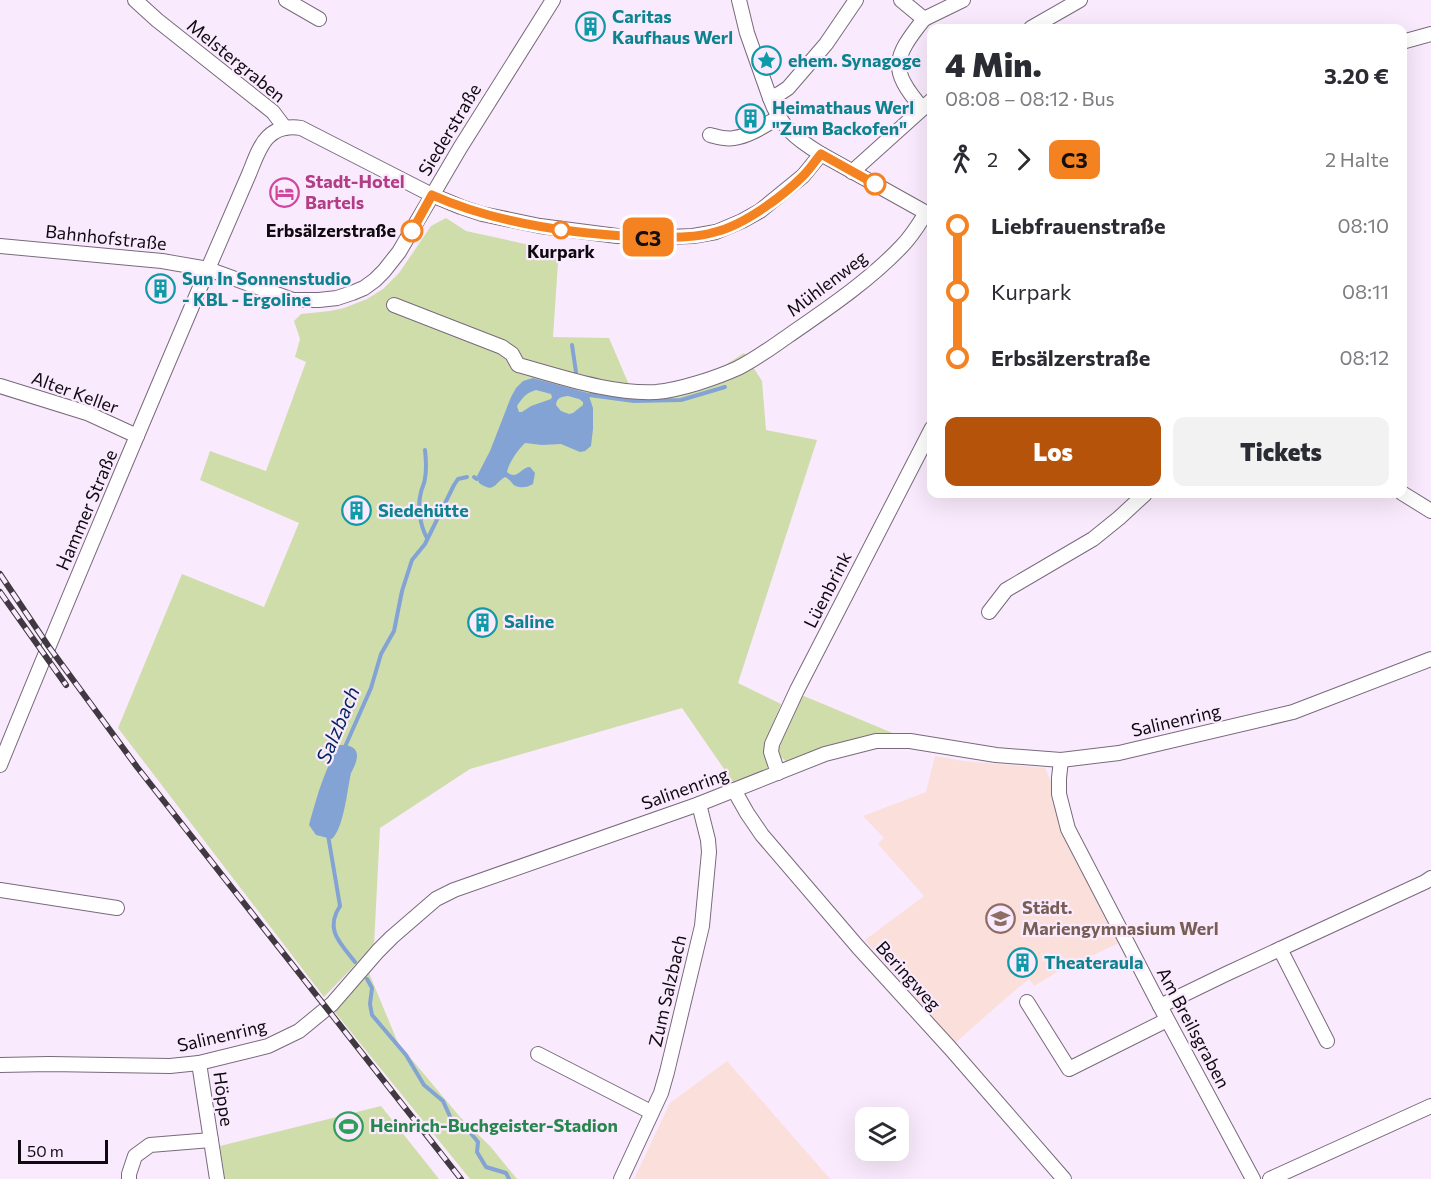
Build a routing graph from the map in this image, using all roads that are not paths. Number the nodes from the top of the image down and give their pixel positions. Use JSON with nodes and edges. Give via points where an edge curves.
{"nodes":[{"id":1,"x":135,"y":0,"type":"edge"},
{"id":2,"x":286,"y":0,"type":"edge"},
{"id":3,"x":553,"y":0,"type":"edge"},
{"id":4,"x":739,"y":0,"type":"edge"},
{"id":5,"x":856,"y":0,"type":"edge"},
{"id":6,"x":901,"y":0,"type":"edge"},
{"id":7,"x":963,"y":0,"type":"edge"},
{"id":8,"x":1080,"y":0,"type":"edge"},
{"id":9,"x":319,"y":19,"type":"dead end"},
{"id":10,"x":924,"y":19,"type":"junction"},
{"id":11,"x":1038,"y":24,"type":"edge"},
{"id":12,"x":1431,"y":34,"type":"edge"},
{"id":13,"x":1407,"y":41,"type":"edge"},
{"id":14,"x":770,"y":98,"type":"junction"},
{"id":15,"x":927,"y":104,"type":"edge"},
{"id":16,"x":779,"y":117,"type":"junction"},
{"id":17,"x":285,"y":128,"type":"junction"},
{"id":18,"x":710,"y":135,"type":"dead end"},
{"id":19,"x":821,"y":154,"type":"junction"},
{"id":20,"x":852,"y":172,"type":"junction"},
{"id":21,"x":432,"y":195,"type":"junction"},
{"id":22,"x":927,"y":213,"type":"edge"},
{"id":23,"x":927,"y":216,"type":"edge"},
{"id":24,"x":0,"y":246,"type":"edge"},
{"id":25,"x":208,"y":269,"type":"junction"},
{"id":26,"x":394,"y":305,"type":"dead end"},
{"id":27,"x":0,"y":386,"type":"edge"},
{"id":28,"x":137,"y":436,"type":"junction"},
{"id":29,"x":927,"y":438,"type":"edge"},
{"id":30,"x":1407,"y":496,"type":"edge"},
{"id":31,"x":1141,"y":498,"type":"edge"},
{"id":32,"x":1431,"y":512,"type":"edge"},
{"id":33,"x":989,"y":612,"type":"dead end"},
{"id":34,"x":1431,"y":659,"type":"edge"},
{"id":35,"x":1061,"y":760,"type":"junction"},
{"id":36,"x":0,"y":765,"type":"edge"},
{"id":37,"x":778,"y":773,"type":"junction"},
{"id":38,"x":734,"y":790,"type":"junction"},
{"id":39,"x":699,"y":804,"type":"junction"},
{"id":40,"x":1431,"y":878,"type":"edge"},
{"id":41,"x":0,"y":890,"type":"edge"},
{"id":42,"x":117,"y":908,"type":"dead end"},
{"id":43,"x":1280,"y":949,"type":"junction"},
{"id":44,"x":1026,"y":1002,"type":"dead end"},
{"id":45,"x":1160,"y":1006,"type":"junction"},
{"id":46,"x":1167,"y":1020,"type":"junction"},
{"id":47,"x":1328,"y":1041,"type":"dead end"},
{"id":48,"x":538,"y":1054,"type":"dead end"},
{"id":49,"x":199,"y":1063,"type":"junction"},
{"id":50,"x":0,"y":1065,"type":"edge"},
{"id":51,"x":1431,"y":1106,"type":"edge"},
{"id":52,"x":651,"y":1112,"type":"junction"},
{"id":53,"x":211,"y":1140,"type":"junction"},
{"id":54,"x":129,"y":1179,"type":"edge"},
{"id":55,"x":217,"y":1179,"type":"edge"},
{"id":56,"x":621,"y":1179,"type":"edge"},
{"id":57,"x":1064,"y":1179,"type":"edge"},
{"id":58,"x":1253,"y":1179,"type":"edge"},
{"id":59,"x":1270,"y":1179,"type":"edge"}],
"edges":[{"from":1,"to":17,"type":"street","name":"Melstergraben","via":[[273,112]]},
{"from":2,"to":9,"type":"street"},
{"from":3,"to":21,"type":"street","name":"Siederstraße"},
{"from":4,"to":14,"type":"street"},
{"from":5,"to":14,"type":"street","via":[[826,45],[788,88]]},
{"from":6,"to":10,"type":"street"},
{"from":7,"to":10,"type":"street"},
{"from":8,"to":11,"type":"street"},
{"from":10,"to":15,"type":"street","via":[[903,47],[899,64],[908,92]]},
{"from":12,"to":13,"type":"street"},
{"from":14,"to":16,"type":"street"},
{"from":15,"to":20,"type":"street"},
{"from":16,"to":18,"type":"street","via":[[735,138]]},
{"from":16,"to":19,"type":"street","via":[[787,130]]},
{"from":17,"to":21,"type":"street","via":[[302,128]]},
{"from":17,"to":25,"type":"street","name":"Hammer Straße","via":[[268,137],[261,147]]},
{"from":19,"to":20,"type":"street"},
{"from":19,"to":21,"type":"street","via":[[803,176],[760,211],[733,226],[693,236],[617,236],[561,230],[482,214]]},
{"from":20,"to":22,"type":"street"},
{"from":21,"to":25,"type":"street","name":"Siederstraße","via":[[393,261],[364,288],[337,298],[293,300]]},
{"from":23,"to":26,"type":"street","name":"Mühlenweg","via":[[874,271],[816,317],[749,362],[664,391],[605,388],[518,364],[502,347]]},
{"from":24,"to":25,"type":"street","name":"Bahnhofstraße"},
{"from":25,"to":28,"type":"street","name":"Hammer Straße"},
{"from":27,"to":28,"type":"street","name":"Alter Keller","via":[[87,413]]},
{"from":28,"to":36,"type":"street","name":"Hammer Straße"},
{"from":29,"to":37,"type":"street","name":"Lüenbrink","via":[[772,744]]},
{"from":30,"to":32,"type":"street"},
{"from":31,"to":33,"type":"street","via":[[1092,539],[1006,590]]},
{"from":34,"to":35,"type":"street","name":"Salinenring","via":[[1293,712],[1119,753]]},
{"from":35,"to":37,"type":"street","name":"Salinenring","via":[[910,741],[876,741],[825,754]]},
{"from":35,"to":45,"type":"street","name":"Am Breilsgraben","via":[[1059,794],[1068,829]]},
{"from":37,"to":38,"type":"street","name":"Salinenring"},
{"from":38,"to":39,"type":"street","name":"Salinenring"},
{"from":38,"to":57,"type":"street","name":"Beringweg","via":[[762,835]]},
{"from":39,"to":49,"type":"street","name":"Salinenring","via":[[435,899],[378,951],[332,1004],[299,1031],[268,1046]]},
{"from":39,"to":52,"type":"street","name":"Zum Salzbach","via":[[709,852],[702,926],[668,1072]]},
{"from":40,"to":43,"type":"street"},
{"from":41,"to":42,"type":"street"},
{"from":43,"to":45,"type":"street"},
{"from":43,"to":47,"type":"street"},
{"from":44,"to":46,"type":"street","via":[[1069,1069]]},
{"from":45,"to":46,"type":"street","name":"Am Breilsgraben"},
{"from":46,"to":58,"type":"street","name":"Am Breilsgraben"},
{"from":48,"to":52,"type":"street"},
{"from":49,"to":50,"type":"street","name":"Salinenring"},
{"from":49,"to":53,"type":"street","name":"Höppe"},
{"from":51,"to":59,"type":"street"},
{"from":52,"to":56,"type":"street","name":"Zum Salzbach"},
{"from":53,"to":54,"type":"street","name":"Höppe","via":[[150,1145],[135,1156]]},
{"from":53,"to":55,"type":"street","name":"Höppe"}]}
